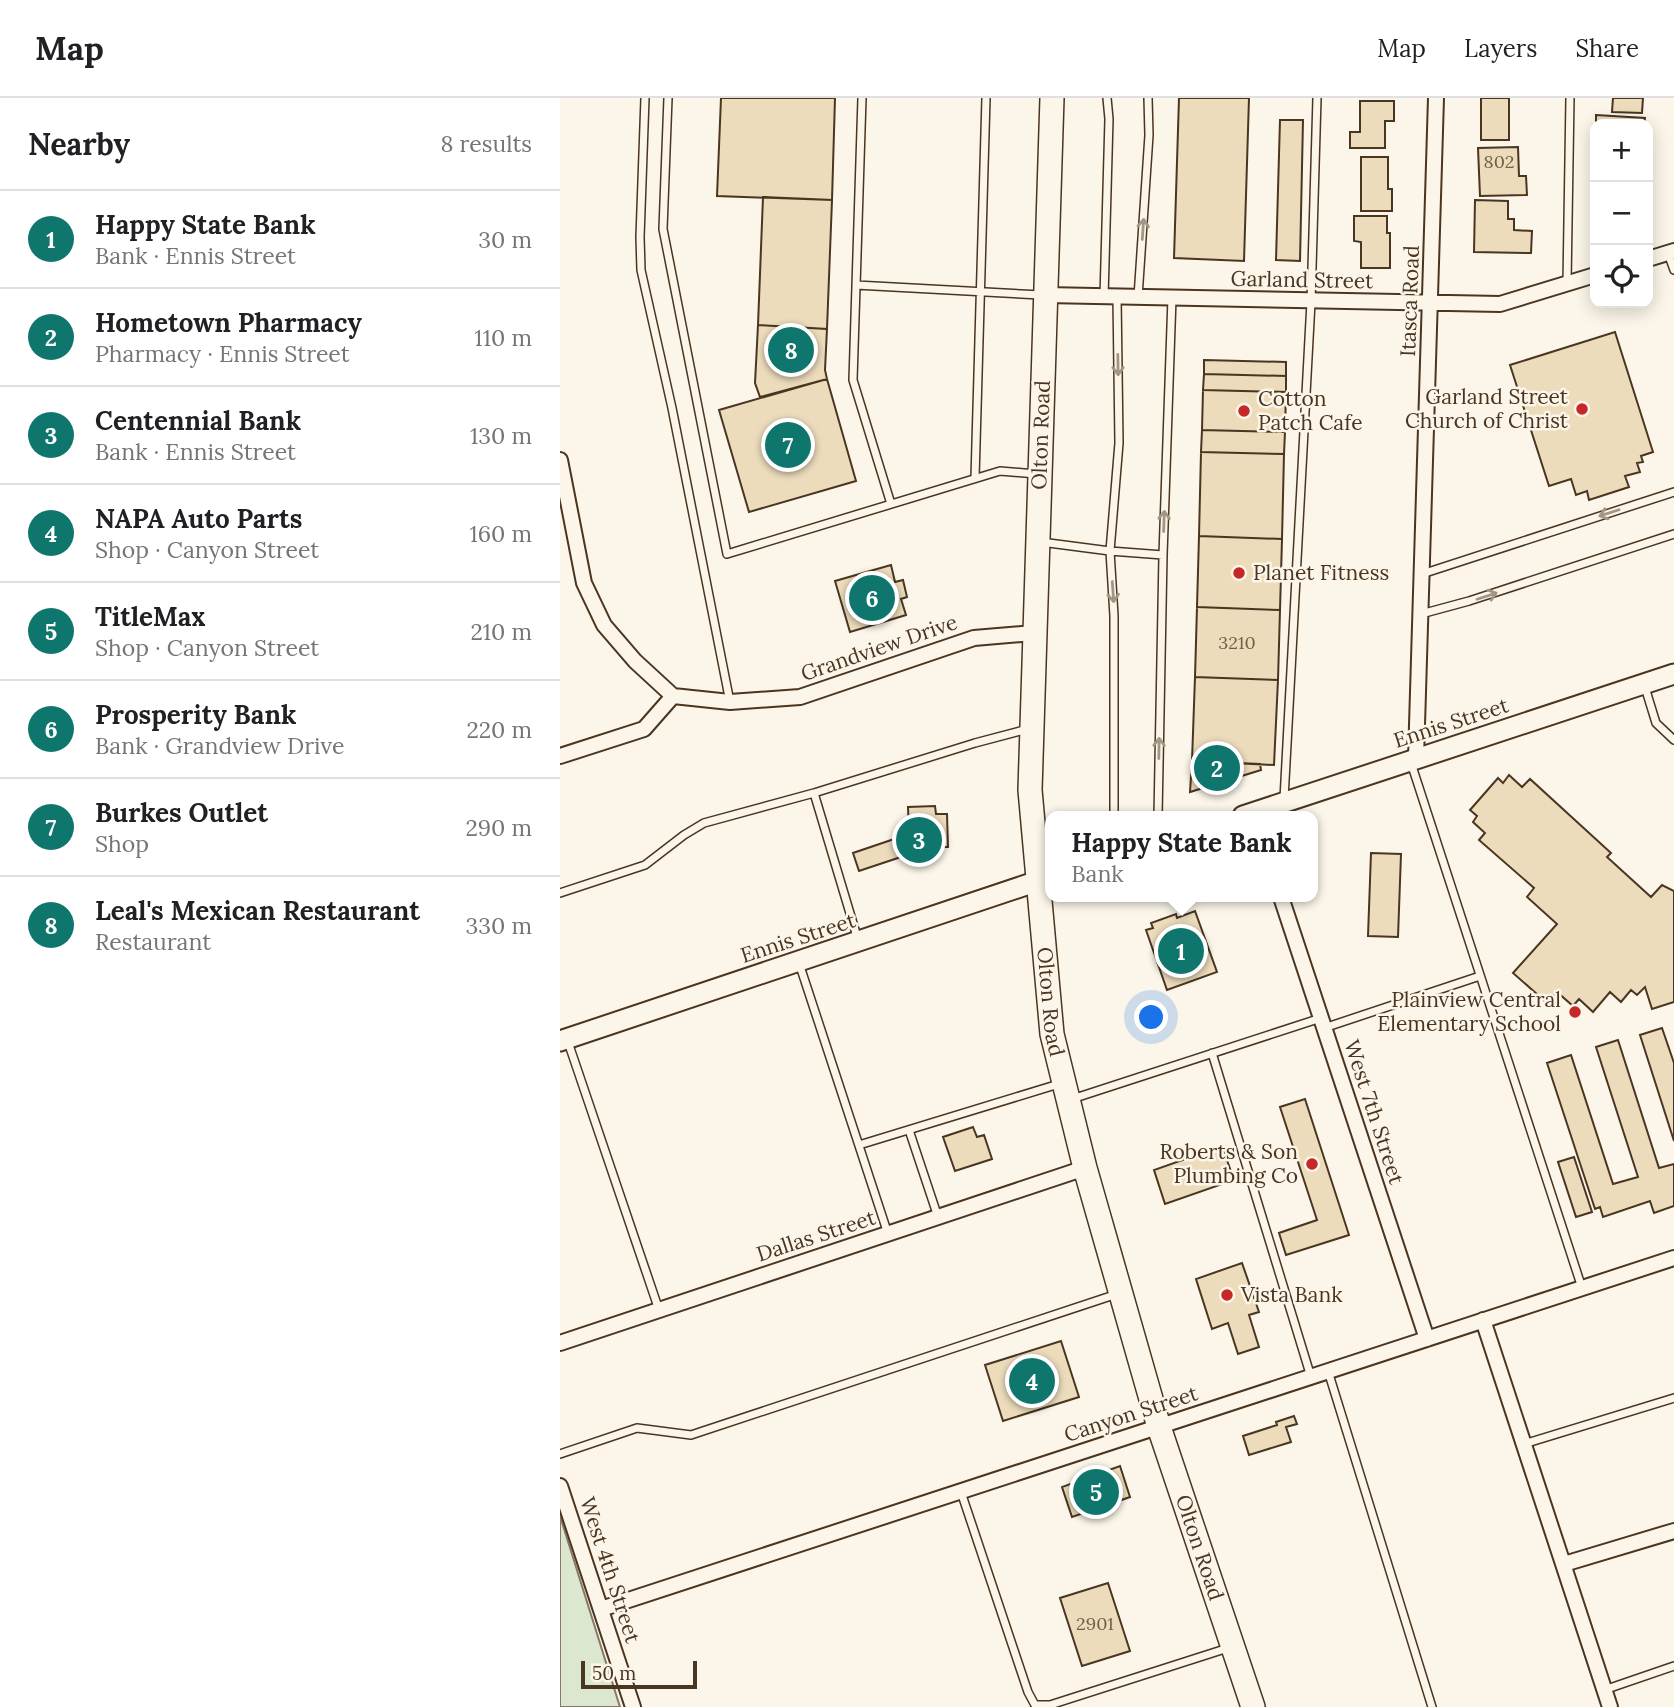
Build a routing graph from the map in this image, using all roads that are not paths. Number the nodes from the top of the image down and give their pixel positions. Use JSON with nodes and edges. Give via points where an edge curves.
{"nodes":[{"id":1,"x":645,"y":98,"type":"edge"},
{"id":2,"x":668,"y":98,"type":"edge"},
{"id":3,"x":862,"y":98,"type":"edge"},
{"id":4,"x":986,"y":98,"type":"edge"},
{"id":5,"x":1052,"y":98,"type":"edge"},
{"id":6,"x":1107,"y":98,"type":"edge"},
{"id":7,"x":1148,"y":98,"type":"edge"},
{"id":8,"x":1317,"y":98,"type":"edge"},
{"id":9,"x":1436,"y":98,"type":"edge"},
{"id":10,"x":1570,"y":98,"type":"edge"},
{"id":11,"x":1671,"y":252,"type":"edge"},
{"id":12,"x":1653,"y":257,"type":"edge"},
{"id":13,"x":1674,"y":270,"type":"edge"},
{"id":14,"x":1590,"y":277,"type":"edge"},
{"id":15,"x":1566,"y":284,"type":"junction"},
{"id":16,"x":856,"y":285,"type":"junction"},
{"id":17,"x":979,"y":292,"type":"junction"},
{"id":18,"x":1045,"y":295,"type":"junction"},
{"id":19,"x":1110,"y":297,"type":"junction"},
{"id":20,"x":1138,"y":298,"type":"junction"},
{"id":21,"x":1172,"y":298,"type":"junction"},
{"id":22,"x":1311,"y":302,"type":"junction"},
{"id":23,"x":1431,"y":304,"type":"junction"},
{"id":24,"x":560,"y":460,"type":"edge"},
{"id":25,"x":1039,"y":474,"type":"junction"},
{"id":26,"x":975,"y":478,"type":"junction"},
{"id":27,"x":1674,"y":492,"type":"edge"},
{"id":28,"x":891,"y":504,"type":"junction"},
{"id":29,"x":565,"y":518,"type":"edge"},
{"id":30,"x":1674,"y":534,"type":"edge"},
{"id":31,"x":1037,"y":541,"type":"junction"},
{"id":32,"x":1110,"y":551,"type":"junction"},
{"id":33,"x":1163,"y":555,"type":"junction"},
{"id":34,"x":1422,"y":574,"type":"junction"},
{"id":35,"x":1421,"y":614,"type":"junction"},
{"id":36,"x":1034,"y":633,"type":"junction"},
{"id":37,"x":1674,"y":674,"type":"edge"},
{"id":38,"x":1644,"y":684,"type":"junction"},
{"id":39,"x":673,"y":696,"type":"junction"},
{"id":40,"x":730,"y":702,"type":"junction"},
{"id":41,"x":1032,"y":728,"type":"junction"},
{"id":42,"x":1674,"y":740,"type":"edge"},
{"id":43,"x":560,"y":756,"type":"edge"},
{"id":44,"x":1413,"y":759,"type":"junction"},
{"id":45,"x":814,"y":793,"type":"junction"},
{"id":46,"x":1284,"y":803,"type":"junction"},
{"id":47,"x":1114,"y":811,"type":"edge"},
{"id":48,"x":1158,"y":811,"type":"edge"},
{"id":49,"x":1261,"y":811,"type":"edge"},
{"id":50,"x":1044,"y":879,"type":"edge"},
{"id":51,"x":560,"y":893,"type":"edge"},
{"id":52,"x":1045,"y":898,"type":"edge"},
{"id":53,"x":1045,"y":902,"type":"edge"},
{"id":54,"x":1283,"y":902,"type":"edge"},
{"id":55,"x":859,"y":942,"type":"junction"},
{"id":56,"x":799,"y":962,"type":"junction"},
{"id":57,"x":1480,"y":976,"type":"junction"},
{"id":58,"x":1322,"y":1023,"type":"junction"},
{"id":59,"x":563,"y":1040,"type":"edge"},
{"id":60,"x":1212,"y":1053,"type":"junction"},
{"id":61,"x":1066,"y":1091,"type":"junction"},
{"id":62,"x":909,"y":1130,"type":"junction"},
{"id":63,"x":859,"y":1145,"type":"junction"},
{"id":64,"x":1085,"y":1168,"type":"junction"},
{"id":65,"x":938,"y":1217,"type":"junction"},
{"id":66,"x":888,"y":1234,"type":"junction"},
{"id":67,"x":1674,"y":1258,"type":"edge"},
{"id":68,"x":1582,"y":1288,"type":"junction"},
{"id":69,"x":1121,"y":1293,"type":"junction"},
{"id":70,"x":659,"y":1310,"type":"junction"},
{"id":71,"x":1483,"y":1320,"type":"junction"},
{"id":72,"x":1427,"y":1339,"type":"junction"},
{"id":73,"x":560,"y":1343,"type":"edge"},
{"id":74,"x":1328,"y":1371,"type":"junction"},
{"id":75,"x":1311,"y":1377,"type":"junction"},
{"id":76,"x":1674,"y":1398,"type":"edge"},
{"id":77,"x":1159,"y":1427,"type":"junction"},
{"id":78,"x":1524,"y":1444,"type":"junction"},
{"id":79,"x":560,"y":1454,"type":"edge"},
{"id":80,"x":560,"y":1486,"type":"edge"},
{"id":81,"x":961,"y":1492,"type":"junction"},
{"id":82,"x":1674,"y":1531,"type":"edge"},
{"id":83,"x":1564,"y":1564,"type":"junction"},
{"id":84,"x":601,"y":1609,"type":"junction"},
{"id":85,"x":1232,"y":1646,"type":"junction"},
{"id":86,"x":1674,"y":1666,"type":"edge"},
{"id":87,"x":1604,"y":1690,"type":"junction"},
{"id":88,"x":633,"y":1707,"type":"edge"},
{"id":89,"x":1253,"y":1707,"type":"edge"},
{"id":90,"x":1432,"y":1707,"type":"edge"},
{"id":91,"x":1610,"y":1707,"type":"edge"}],
"edges":[{"from":1,"to":40,"type":"lane","via":[[641,270]]},
{"from":2,"to":28,"type":"lane","via":[[663,229],[727,554]]},
{"from":3,"to":16,"type":"lane"},
{"from":4,"to":17,"type":"lane"},
{"from":5,"to":18,"type":"main road","name":"Olton Road"},
{"from":6,"to":19,"type":"lane"},
{"from":20,"to":7,"type":"lane","one_way":true},
{"from":8,"to":22,"type":"lane"},
{"from":9,"to":23,"type":"street","name":"Itasca Road"},
{"from":10,"to":15,"type":"lane"},
{"from":11,"to":12,"type":"street"},
{"from":11,"to":13,"type":"lane"},
{"from":14,"to":15,"type":"street","name":"Garland Street"},
{"from":15,"to":23,"type":"street","name":"Garland Street","via":[[1500,304]]},
{"from":16,"to":17,"type":"lane"},
{"from":16,"to":28,"type":"lane","via":[[853,380]]},
{"from":17,"to":18,"type":"lane"},
{"from":17,"to":26,"type":"lane"},
{"from":18,"to":19,"type":"street","name":"Garland Street"},
{"from":18,"to":25,"type":"main road","name":"Olton Road"},
{"from":19,"to":20,"type":"street","name":"Garland Street"},
{"from":19,"to":32,"type":"lane","one_way":true,"via":[[1119,443]]},
{"from":20,"to":21,"type":"street","name":"Garland Street"},
{"from":21,"to":22,"type":"street","name":"Garland Street"},
{"from":33,"to":21,"type":"lane","one_way":true},
{"from":22,"to":23,"type":"street","name":"Garland Street"},
{"from":22,"to":46,"type":"lane"},
{"from":23,"to":34,"type":"street","name":"Itasca Road"},
{"from":24,"to":29,"type":"street"},
{"from":25,"to":26,"type":"lane","via":[[1000,471]]},
{"from":25,"to":31,"type":"main road","name":"Olton Road"},
{"from":26,"to":28,"type":"lane"},
{"from":27,"to":34,"type":"lane","one_way":true},
{"from":29,"to":39,"type":"street","via":[[584,583],[604,625]]},
{"from":35,"to":30,"type":"lane","one_way":true},
{"from":31,"to":32,"type":"lane"},
{"from":31,"to":36,"type":"main road","name":"Olton Road"},
{"from":32,"to":33,"type":"lane"},
{"from":32,"to":47,"type":"lane","one_way":true},
{"from":48,"to":33,"type":"lane","one_way":true},
{"from":34,"to":35,"type":"street","name":"Itasca Road"},
{"from":35,"to":44,"type":"street","name":"Itasca Road"},
{"from":36,"to":40,"type":"street","name":"Grandview Drive","via":[[974,638],[800,697]]},
{"from":36,"to":41,"type":"main road","name":"Olton Road"},
{"from":37,"to":38,"type":"main road","name":"Ennis Street"},
{"from":38,"to":42,"type":"lane","via":[[1656,723]]},
{"from":38,"to":44,"type":"main road","name":"Ennis Street"},
{"from":39,"to":40,"type":"street","name":"Grandview Drive"},
{"from":39,"to":43,"type":"street","via":[[644,729]]},
{"from":41,"to":45,"type":"lane"},
{"from":41,"to":50,"type":"main road","name":"Olton Road","via":[[1030,790]]},
{"from":44,"to":46,"type":"main road","name":"Ennis Street"},
{"from":44,"to":57,"type":"lane"},
{"from":45,"to":51,"type":"lane","via":[[704,822],[645,865]]},
{"from":45,"to":55,"type":"lane"},
{"from":46,"to":49,"type":"main road","name":"Ennis Street"},
{"from":50,"to":52,"type":"main road","name":"Olton Road"},
{"from":50,"to":55,"type":"main road","name":"Ennis Street"},
{"from":53,"to":61,"type":"main road","name":"Olton Road","via":[[1052,1034]]},
{"from":54,"to":58,"type":"street","name":"West 7th Street"},
{"from":55,"to":56,"type":"main road","name":"Ennis Street"},
{"from":56,"to":59,"type":"main road","name":"Ennis Street"},
{"from":56,"to":63,"type":"lane"},
{"from":57,"to":58,"type":"lane"},
{"from":57,"to":68,"type":"lane"},
{"from":58,"to":60,"type":"lane"},
{"from":58,"to":72,"type":"street","name":"West 7th Street"},
{"from":59,"to":70,"type":"lane"},
{"from":60,"to":61,"type":"lane"},
{"from":60,"to":75,"type":"lane"},
{"from":61,"to":62,"type":"lane"},
{"from":61,"to":64,"type":"main road","name":"Olton Road"},
{"from":62,"to":63,"type":"lane"},
{"from":62,"to":65,"type":"lane"},
{"from":63,"to":66,"type":"lane"},
{"from":64,"to":65,"type":"street","name":"Dallas Street"},
{"from":64,"to":69,"type":"main road","name":"Olton Road"},
{"from":65,"to":66,"type":"street","name":"Dallas Street"},
{"from":66,"to":70,"type":"street","name":"Dallas Street"},
{"from":67,"to":68,"type":"street","name":"Canyon Street"},
{"from":68,"to":71,"type":"street","name":"Canyon Street"},
{"from":69,"to":77,"type":"main road","name":"Olton Road"},
{"from":69,"to":79,"type":"lane","via":[[691,1435],[637,1429]]},
{"from":70,"to":73,"type":"street","name":"Dallas Street"},
{"from":71,"to":72,"type":"street","name":"Canyon Street"},
{"from":71,"to":78,"type":"street"},
{"from":72,"to":74,"type":"street","name":"Canyon Street"},
{"from":74,"to":75,"type":"street","name":"Canyon Street"},
{"from":74,"to":90,"type":"lane"},
{"from":75,"to":77,"type":"street","name":"Canyon Street"},
{"from":76,"to":78,"type":"lane"},
{"from":77,"to":81,"type":"street","name":"Canyon Street"},
{"from":77,"to":85,"type":"main road","name":"Olton Road"},
{"from":78,"to":83,"type":"street"},
{"from":80,"to":84,"type":"street","name":"West 4th Street"},
{"from":81,"to":84,"type":"street","name":"Canyon Street"},
{"from":81,"to":85,"type":"lane","via":[[1035,1705],[1051,1705]]},
{"from":82,"to":83,"type":"street"},
{"from":83,"to":87,"type":"street"},
{"from":84,"to":88,"type":"street","name":"West 4th Street"},
{"from":85,"to":89,"type":"main road","name":"Olton Road"},
{"from":86,"to":87,"type":"lane"},
{"from":87,"to":91,"type":"street"}]}
